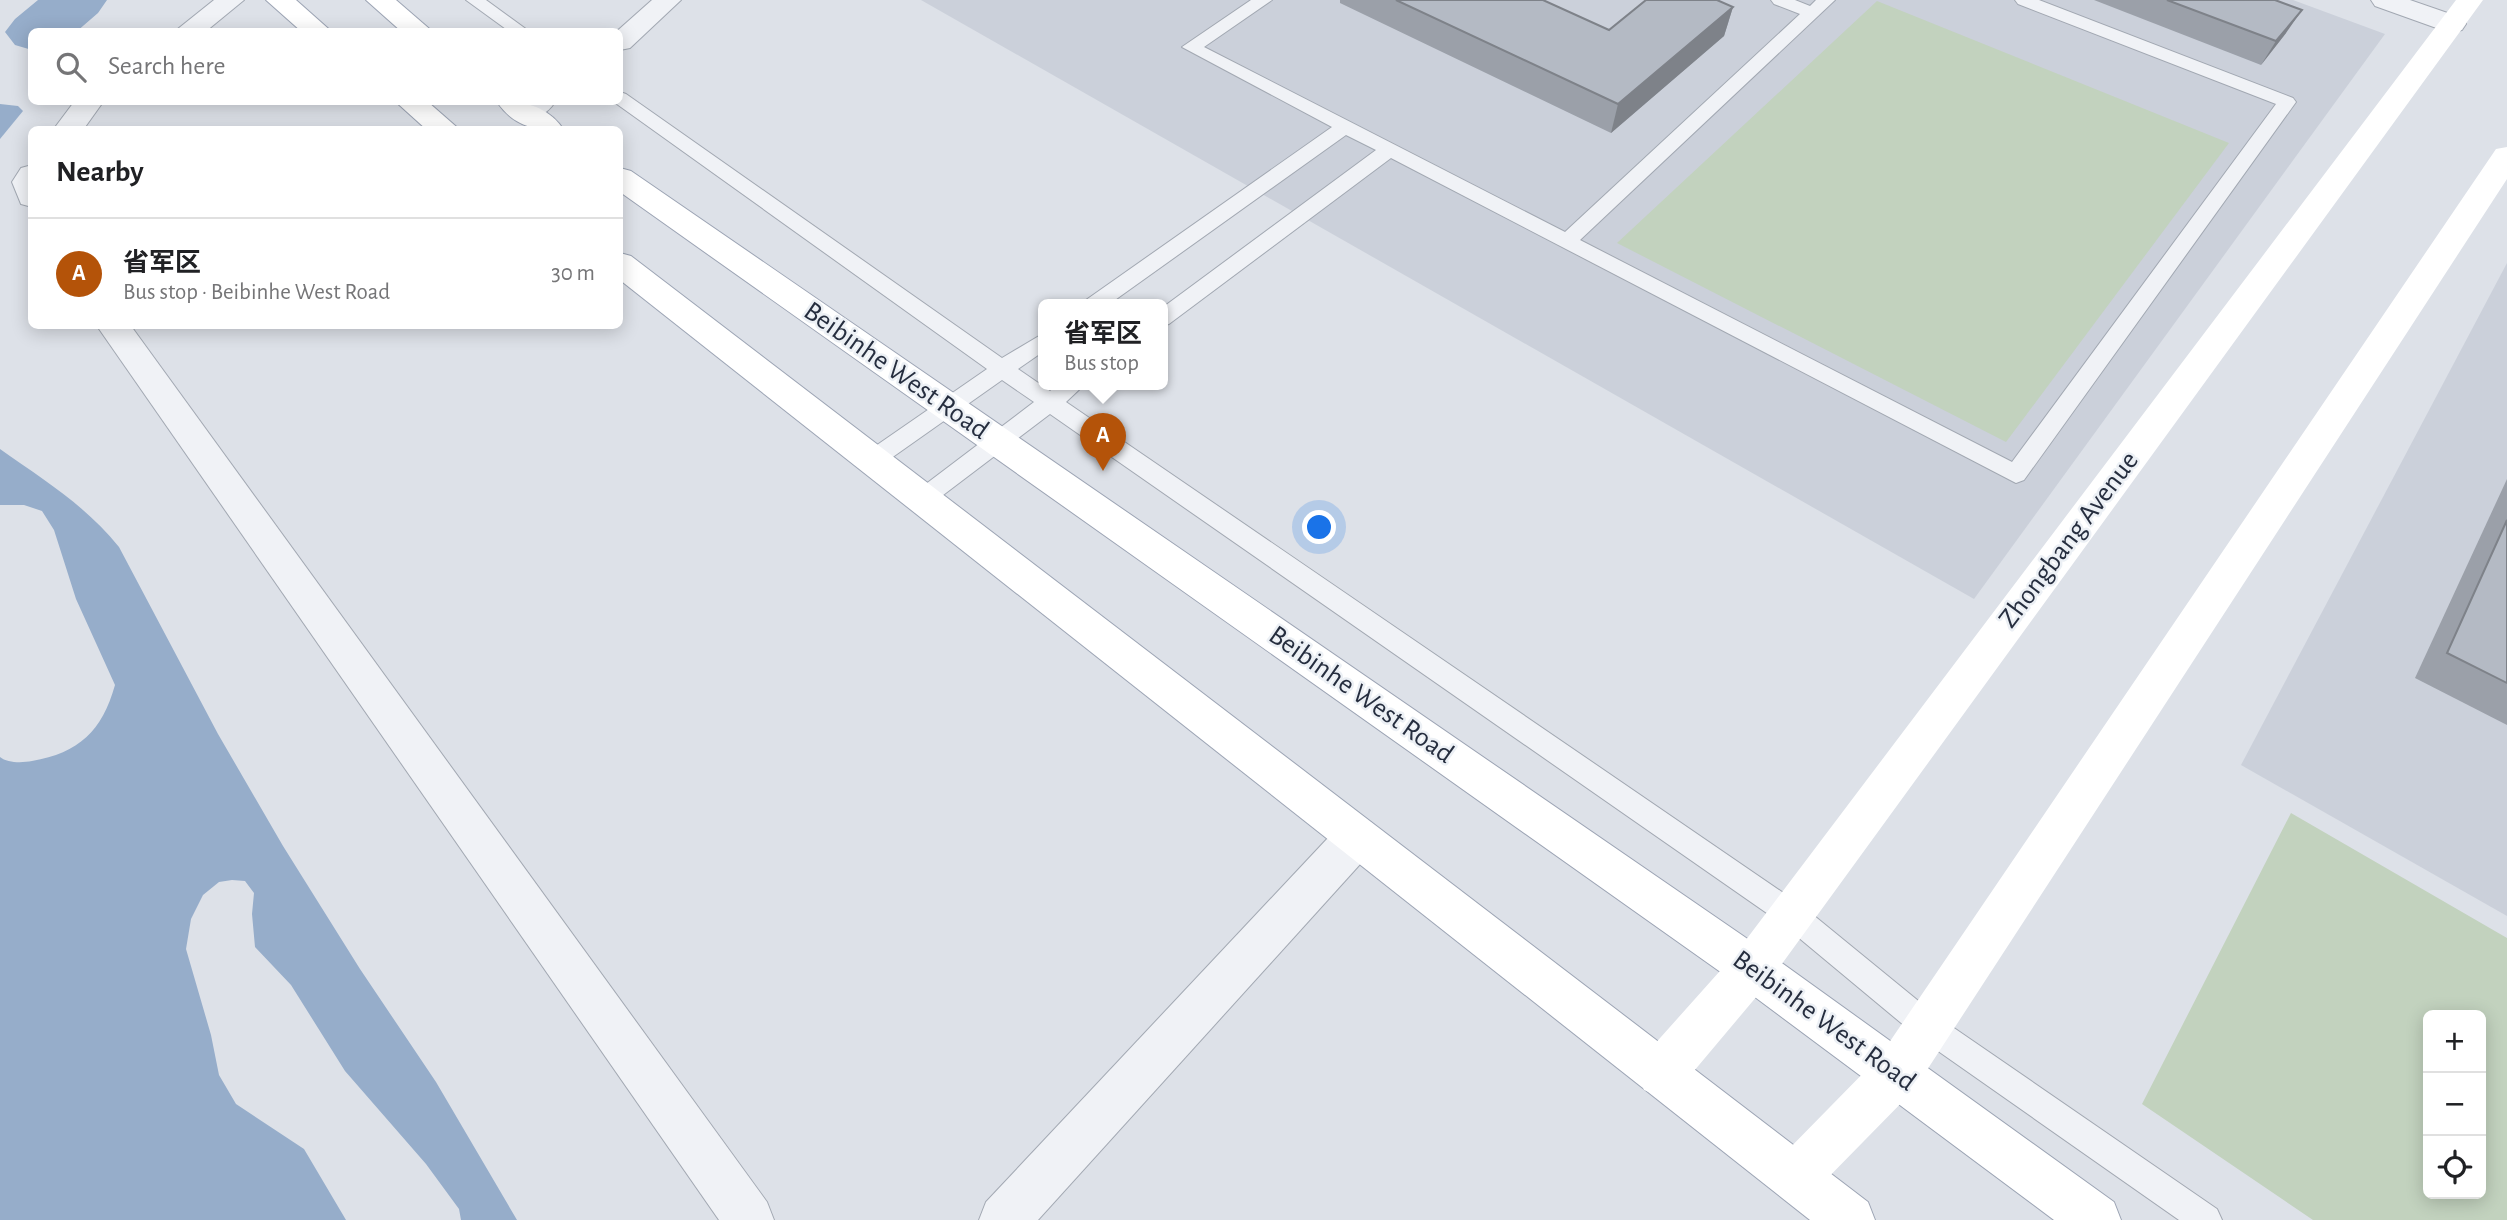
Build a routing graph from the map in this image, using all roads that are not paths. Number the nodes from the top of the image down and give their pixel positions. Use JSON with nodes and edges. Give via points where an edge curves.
{"nodes":[{"id":1,"x":231,"y":0,"type":"edge"},
{"id":2,"x":279,"y":0,"type":"edge"},
{"id":3,"x":379,"y":0,"type":"edge"},
{"id":4,"x":475,"y":0,"type":"edge"},
{"id":5,"x":668,"y":0,"type":"edge"},
{"id":6,"x":1263,"y":0,"type":"edge"},
{"id":7,"x":1780,"y":0,"type":"edge"},
{"id":8,"x":2024,"y":0,"type":"edge"},
{"id":9,"x":2384,"y":0,"type":"edge"},
{"id":10,"x":1819,"y":6,"type":"edge"},
{"id":11,"x":2461,"y":12,"type":"edge"},
{"id":12,"x":192,"y":28,"type":"edge"},
{"id":13,"x":315,"y":28,"type":"edge"},
{"id":14,"x":415,"y":28,"type":"edge"},
{"id":15,"x":516,"y":28,"type":"edge"},
{"id":16,"x":623,"y":39,"type":"edge"},
{"id":17,"x":623,"y":100,"type":"edge"},
{"id":18,"x":87,"y":105,"type":"edge"},
{"id":19,"x":414,"y":105,"type":"edge"},
{"id":20,"x":526,"y":105,"type":"edge"},
{"id":21,"x":70,"y":126,"type":"edge"},
{"id":22,"x":441,"y":126,"type":"edge"},
{"id":23,"x":546,"y":126,"type":"edge"},
{"id":24,"x":1345,"y":127,"type":"junction"},
{"id":25,"x":1389,"y":150,"type":"junction"},
{"id":26,"x":2507,"y":156,"type":"edge"},
{"id":27,"x":623,"y":180,"type":"edge"},
{"id":28,"x":1566,"y":242,"type":"junction"},
{"id":29,"x":623,"y":266,"type":"edge"},
{"id":30,"x":1101,"y":299,"type":"edge"},
{"id":31,"x":1168,"y":315,"type":"edge"},
{"id":32,"x":116,"y":329,"type":"edge"},
{"id":33,"x":1038,"y":344,"type":"edge"},
{"id":34,"x":1002,"y":369,"type":"junction"},
{"id":35,"x":1067,"y":390,"type":"edge"},
{"id":36,"x":1051,"y":402,"type":"junction"},
{"id":37,"x":948,"y":407,"type":"junction"},
{"id":38,"x":998,"y":442,"type":"junction"},
{"id":39,"x":872,"y":460,"type":"junction"},
{"id":40,"x":922,"y":499,"type":"junction"},
{"id":41,"x":1357,"y":837,"type":"junction"},
{"id":42,"x":1791,"y":914,"type":"junction"},
{"id":43,"x":1752,"y":968,"type":"junction"},
{"id":44,"x":1927,"y":1027,"type":"junction"},
{"id":45,"x":1661,"y":1073,"type":"junction"},
{"id":46,"x":1897,"y":1073,"type":"junction"},
{"id":47,"x":1795,"y":1177,"type":"junction"},
{"id":48,"x":750,"y":1220,"type":"edge"},
{"id":49,"x":1004,"y":1220,"type":"edge"},
{"id":50,"x":1850,"y":1220,"type":"edge"},
{"id":51,"x":2096,"y":1220,"type":"edge"},
{"id":52,"x":2206,"y":1220,"type":"edge"}],
"edges":[{"from":1,"to":12,"type":"street"},
{"from":2,"to":13,"type":"main road"},
{"from":3,"to":14,"type":"main road"},
{"from":4,"to":15,"type":"lane"},
{"from":5,"to":16,"type":"street"},
{"from":6,"to":24,"type":"lane","via":[[1191,47]]},
{"from":7,"to":10,"type":"lane"},
{"from":8,"to":28,"type":"lane","via":[[2287,102],[2016,474]]},
{"from":9,"to":11,"type":"street"},
{"from":10,"to":28,"type":"lane"},
{"from":11,"to":42,"type":"main road","name":"Zhongbang Avenue"},
{"from":17,"to":34,"type":"lane"},
{"from":18,"to":21,"type":"street"},
{"from":19,"to":22,"type":"main road"},
{"from":20,"to":23,"type":"main road"},
{"from":24,"to":25,"type":"lane"},
{"from":24,"to":30,"type":"lane"},
{"from":25,"to":28,"type":"lane"},
{"from":25,"to":31,"type":"lane"},
{"from":26,"to":44,"type":"main road"},
{"from":27,"to":37,"type":"main road","name":"Beibinhe West Road"},
{"from":29,"to":39,"type":"main road"},
{"from":32,"to":48,"type":"street"},
{"from":33,"to":34,"type":"lane"},
{"from":34,"to":36,"type":"lane"},
{"from":34,"to":37,"type":"lane"},
{"from":35,"to":36,"type":"lane"},
{"from":36,"to":38,"type":"lane"},
{"from":36,"to":42,"type":"lane"},
{"from":37,"to":38,"type":"main road","name":"Beibinhe West Road"},
{"from":37,"to":39,"type":"lane"},
{"from":38,"to":40,"type":"lane"},
{"from":38,"to":43,"type":"main road","name":"Beibinhe West Road"},
{"from":39,"to":40,"type":"main road"},
{"from":40,"to":41,"type":"main road"},
{"from":41,"to":45,"type":"main road"},
{"from":41,"to":49,"type":"street"},
{"from":42,"to":43,"type":"main road","name":"Zhongbang Avenue"},
{"from":42,"to":44,"type":"lane"},
{"from":43,"to":45,"type":"main road","name":"Zhongbang Avenue"},
{"from":43,"to":46,"type":"main road","name":"Beibinhe West Road"},
{"from":44,"to":46,"type":"main road"},
{"from":44,"to":52,"type":"lane"},
{"from":45,"to":47,"type":"main road"},
{"from":46,"to":47,"type":"main road"},
{"from":46,"to":51,"type":"main road","name":"Beibinhe West Road"},
{"from":47,"to":50,"type":"main road"}]}
